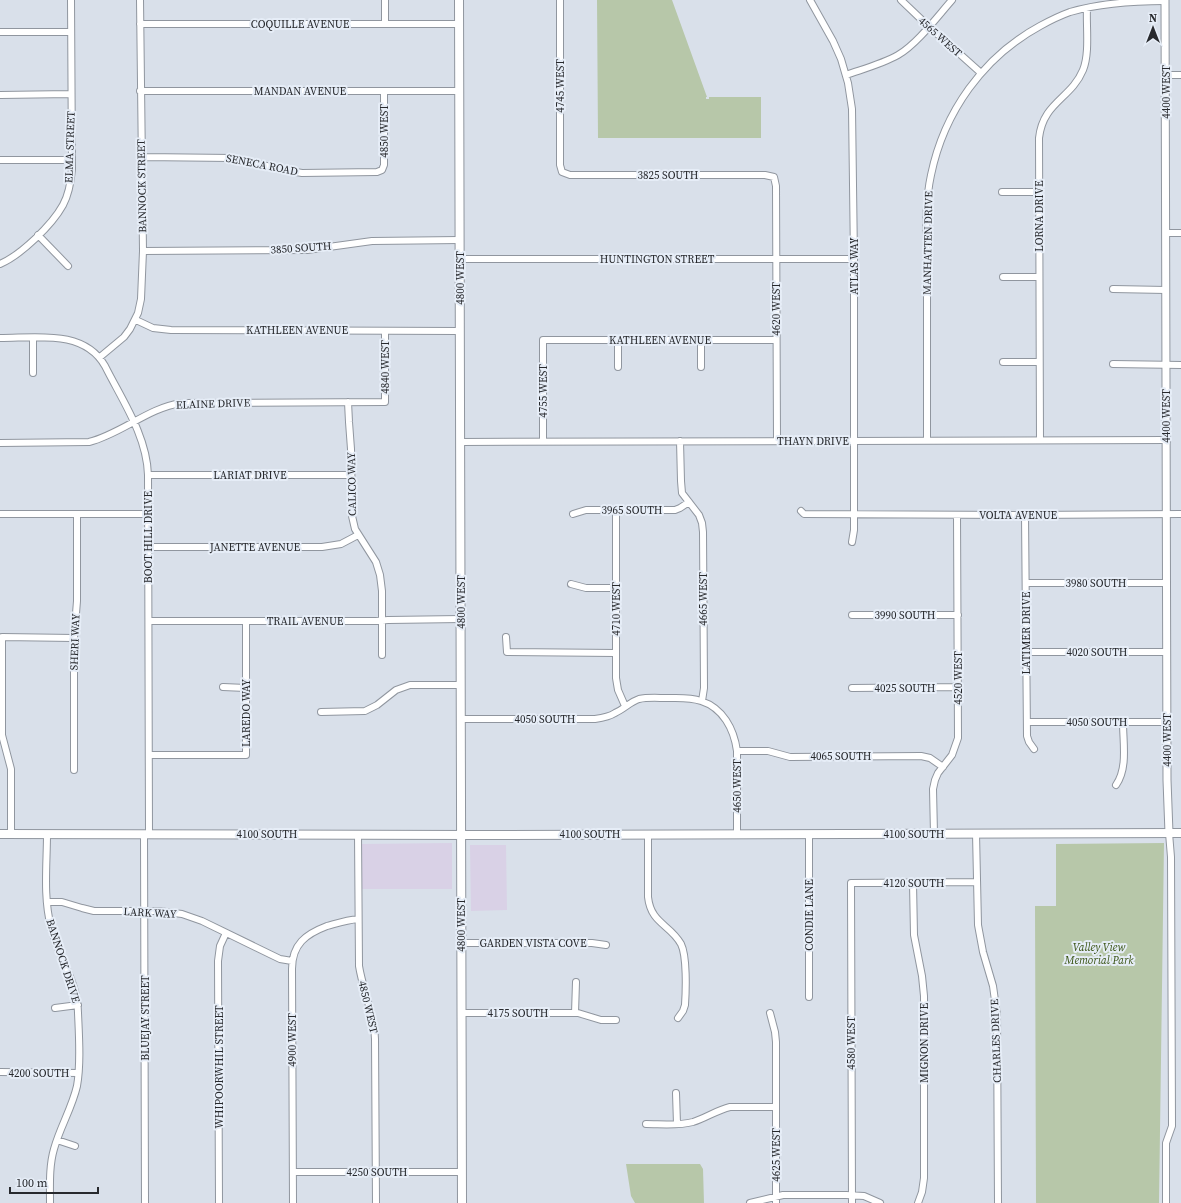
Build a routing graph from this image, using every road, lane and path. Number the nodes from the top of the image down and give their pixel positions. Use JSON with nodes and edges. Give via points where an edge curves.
{"nodes":[{"id":1,"x":71,"y":0,"type":"edge"},
{"id":2,"x":140,"y":0,"type":"edge"},
{"id":3,"x":385,"y":0,"type":"edge"},
{"id":4,"x":459,"y":0,"type":"edge"},
{"id":5,"x":560,"y":0,"type":"edge"},
{"id":6,"x":810,"y":0,"type":"edge"},
{"id":7,"x":901,"y":0,"type":"edge"},
{"id":8,"x":952,"y":0,"type":"edge"},
{"id":9,"x":1166,"y":1,"type":"edge"},
{"id":10,"x":1087,"y":8,"type":"junction"},
{"id":11,"x":140,"y":24,"type":"junction"},
{"id":12,"x":385,"y":24,"type":"junction"},
{"id":13,"x":459,"y":24,"type":"junction"},
{"id":14,"x":928,"y":27,"type":"junction"},
{"id":15,"x":0,"y":32,"type":"edge"},
{"id":16,"x":71,"y":32,"type":"junction"},
{"id":17,"x":981,"y":73,"type":"junction"},
{"id":18,"x":846,"y":75,"type":"junction"},
{"id":19,"x":1166,"y":75,"type":"junction"},
{"id":20,"x":1181,"y":75,"type":"edge"},
{"id":21,"x":140,"y":91,"type":"junction"},
{"id":22,"x":384,"y":91,"type":"junction"},
{"id":23,"x":459,"y":91,"type":"junction"},
{"id":24,"x":72,"y":94,"type":"junction"},
{"id":25,"x":0,"y":95,"type":"edge"},
{"id":26,"x":142,"y":157,"type":"junction"},
{"id":27,"x":0,"y":160,"type":"edge"},
{"id":28,"x":72,"y":160,"type":"junction"},
{"id":29,"x":382,"y":170,"type":"joint"},
{"id":30,"x":562,"y":172,"type":"joint"},
{"id":31,"x":774,"y":177,"type":"joint"},
{"id":32,"x":1002,"y":192,"type":"dead end"},
{"id":33,"x":1039,"y":192,"type":"junction"},
{"id":34,"x":1166,"y":233,"type":"junction"},
{"id":35,"x":1181,"y":233,"type":"edge"},
{"id":36,"x":38,"y":235,"type":"junction"},
{"id":37,"x":460,"y":240,"type":"junction"},
{"id":38,"x":143,"y":251,"type":"junction"},
{"id":39,"x":460,"y":259,"type":"junction"},
{"id":40,"x":776,"y":259,"type":"junction"},
{"id":41,"x":854,"y":259,"type":"junction"},
{"id":42,"x":0,"y":264,"type":"edge"},
{"id":43,"x":68,"y":266,"type":"dead end"},
{"id":44,"x":1003,"y":277,"type":"dead end"},
{"id":45,"x":1039,"y":277,"type":"junction"},
{"id":46,"x":1113,"y":290,"type":"dead end"},
{"id":47,"x":1166,"y":290,"type":"junction"},
{"id":48,"x":136,"y":320,"type":"junction"},
{"id":49,"x":385,"y":331,"type":"junction"},
{"id":50,"x":460,"y":331,"type":"junction"},
{"id":51,"x":0,"y":338,"type":"edge"},
{"id":52,"x":33,"y":338,"type":"junction"},
{"id":53,"x":543,"y":340,"type":"joint"},
{"id":54,"x":618,"y":340,"type":"junction"},
{"id":55,"x":701,"y":340,"type":"junction"},
{"id":56,"x":776,"y":340,"type":"junction"},
{"id":57,"x":100,"y":357,"type":"junction"},
{"id":58,"x":1003,"y":362,"type":"dead end"},
{"id":59,"x":1039,"y":362,"type":"junction"},
{"id":60,"x":1113,"y":364,"type":"dead end"},
{"id":61,"x":1166,"y":365,"type":"junction"},
{"id":62,"x":1181,"y":365,"type":"edge"},
{"id":63,"x":618,"y":366,"type":"dead end"},
{"id":64,"x":701,"y":367,"type":"dead end"},
{"id":65,"x":33,"y":373,"type":"dead end"},
{"id":66,"x":348,"y":402,"type":"junction"},
{"id":67,"x":385,"y":402,"type":"joint"},
{"id":68,"x":134,"y":422,"type":"junction"},
{"id":69,"x":927,"y":440,"type":"junction"},
{"id":70,"x":1040,"y":440,"type":"junction"},
{"id":71,"x":1166,"y":440,"type":"junction"},
{"id":72,"x":543,"y":441,"type":"junction"},
{"id":73,"x":680,"y":441,"type":"junction"},
{"id":74,"x":777,"y":441,"type":"junction"},
{"id":75,"x":854,"y":441,"type":"junction"},
{"id":76,"x":460,"y":442,"type":"junction"},
{"id":77,"x":0,"y":443,"type":"edge"},
{"id":78,"x":148,"y":475,"type":"junction"},
{"id":79,"x":351,"y":475,"type":"junction"},
{"id":80,"x":689,"y":502,"type":"junction"},
{"id":81,"x":616,"y":510,"type":"junction"},
{"id":82,"x":801,"y":511,"type":"dead end"},
{"id":83,"x":0,"y":514,"type":"edge"},
{"id":84,"x":77,"y":514,"type":"junction"},
{"id":85,"x":148,"y":514,"type":"junction"},
{"id":86,"x":573,"y":514,"type":"dead end"},
{"id":87,"x":854,"y":514,"type":"junction"},
{"id":88,"x":1167,"y":514,"type":"junction"},
{"id":89,"x":1181,"y":514,"type":"edge"},
{"id":90,"x":958,"y":515,"type":"junction"},
{"id":91,"x":1025,"y":515,"type":"junction"},
{"id":92,"x":358,"y":535,"type":"junction"},
{"id":93,"x":852,"y":542,"type":"dead end"},
{"id":94,"x":148,"y":547,"type":"junction"},
{"id":95,"x":1167,"y":583,"type":"junction"},
{"id":96,"x":571,"y":584,"type":"dead end"},
{"id":97,"x":1026,"y":584,"type":"junction"},
{"id":98,"x":616,"y":588,"type":"junction"},
{"id":99,"x":852,"y":615,"type":"dead end"},
{"id":100,"x":958,"y":615,"type":"junction"},
{"id":101,"x":461,"y":619,"type":"junction"},
{"id":102,"x":382,"y":620,"type":"junction"},
{"id":103,"x":149,"y":621,"type":"junction"},
{"id":104,"x":246,"y":621,"type":"junction"},
{"id":105,"x":506,"y":637,"type":"dead end"},
{"id":106,"x":74,"y":638,"type":"junction"},
{"id":107,"x":1026,"y":652,"type":"junction"},
{"id":108,"x":1167,"y":652,"type":"junction"},
{"id":109,"x":616,"y":653,"type":"junction"},
{"id":110,"x":382,"y":655,"type":"dead end"},
{"id":111,"x":461,"y":685,"type":"junction"},
{"id":112,"x":223,"y":687,"type":"dead end"},
{"id":113,"x":958,"y":687,"type":"junction"},
{"id":114,"x":246,"y":688,"type":"junction"},
{"id":115,"x":852,"y":688,"type":"dead end"},
{"id":116,"x":702,"y":701,"type":"junction"},
{"id":117,"x":625,"y":706,"type":"junction"},
{"id":118,"x":321,"y":712,"type":"dead end"},
{"id":119,"x":461,"y":718,"type":"junction"},
{"id":120,"x":1027,"y":722,"type":"junction"},
{"id":121,"x":1123,"y":722,"type":"junction"},
{"id":122,"x":1167,"y":722,"type":"junction"},
{"id":123,"x":1034,"y":750,"type":"dead end"},
{"id":124,"x":737,"y":751,"type":"junction"},
{"id":125,"x":149,"y":755,"type":"junction"},
{"id":126,"x":943,"y":767,"type":"junction"},
{"id":127,"x":74,"y":770,"type":"dead end"},
{"id":128,"x":1116,"y":785,"type":"dead end"},
{"id":129,"x":1169,"y":833,"type":"junction"},
{"id":130,"x":1181,"y":833,"type":"edge"},
{"id":131,"x":0,"y":834,"type":"edge"},
{"id":132,"x":11,"y":834,"type":"junction"},
{"id":133,"x":47,"y":834,"type":"junction"},
{"id":134,"x":146,"y":834,"type":"junction"},
{"id":135,"x":358,"y":834,"type":"junction"},
{"id":136,"x":648,"y":834,"type":"junction"},
{"id":137,"x":737,"y":834,"type":"junction"},
{"id":138,"x":809,"y":834,"type":"junction"},
{"id":139,"x":934,"y":834,"type":"junction"},
{"id":140,"x":976,"y":834,"type":"junction"},
{"id":141,"x":461,"y":835,"type":"junction"},
{"id":142,"x":977,"y":882,"type":"junction"},
{"id":143,"x":851,"y":883,"type":"joint"},
{"id":144,"x":913,"y":883,"type":"junction"},
{"id":145,"x":47,"y":902,"type":"junction"},
{"id":146,"x":144,"y":911,"type":"junction"},
{"id":147,"x":358,"y":919,"type":"junction"},
{"id":148,"x":226,"y":933,"type":"junction"},
{"id":149,"x":461,"y":943,"type":"junction"},
{"id":150,"x":606,"y":945,"type":"dead end"},
{"id":151,"x":292,"y":961,"type":"junction"},
{"id":152,"x":576,"y":982,"type":"dead end"},
{"id":153,"x":809,"y":997,"type":"dead end"},
{"id":154,"x":78,"y":1005,"type":"junction"},
{"id":155,"x":55,"y":1008,"type":"dead end"},
{"id":156,"x":461,"y":1013,"type":"junction"},
{"id":157,"x":575,"y":1013,"type":"junction"},
{"id":158,"x":770,"y":1013,"type":"dead end"},
{"id":159,"x":678,"y":1018,"type":"dead end"},
{"id":160,"x":616,"y":1020,"type":"dead end"},
{"id":161,"x":0,"y":1072,"type":"edge"},
{"id":162,"x":78,"y":1073,"type":"junction"},
{"id":163,"x":676,"y":1093,"type":"dead end"},
{"id":164,"x":776,"y":1107,"type":"junction"},
{"id":165,"x":646,"y":1124,"type":"dead end"},
{"id":166,"x":677,"y":1124,"type":"junction"},
{"id":167,"x":57,"y":1140,"type":"junction"},
{"id":168,"x":76,"y":1146,"type":"dead end"},
{"id":169,"x":293,"y":1172,"type":"junction"},
{"id":170,"x":376,"y":1172,"type":"junction"},
{"id":171,"x":462,"y":1172,"type":"junction"},
{"id":172,"x":776,"y":1195,"type":"junction"},
{"id":173,"x":852,"y":1195,"type":"junction"},
{"id":174,"x":50,"y":1203,"type":"edge"},
{"id":175,"x":145,"y":1203,"type":"edge"},
{"id":176,"x":219,"y":1203,"type":"edge"},
{"id":177,"x":293,"y":1203,"type":"edge"},
{"id":178,"x":376,"y":1203,"type":"edge"},
{"id":179,"x":462,"y":1203,"type":"edge"},
{"id":180,"x":750,"y":1203,"type":"edge"},
{"id":181,"x":776,"y":1203,"type":"edge"},
{"id":182,"x":852,"y":1203,"type":"edge"},
{"id":183,"x":880,"y":1203,"type":"edge"},
{"id":184,"x":918,"y":1203,"type":"edge"},
{"id":185,"x":998,"y":1203,"type":"edge"},
{"id":186,"x":1166,"y":1203,"type":"edge"}],
"edges":[{"from":1,"to":16,"type":"street","name":"ELMA STREET"},
{"from":2,"to":11,"type":"street","name":"BANNOCK STREET"},
{"from":3,"to":12,"type":"street"},
{"from":4,"to":13,"type":"main road","name":"4800 WEST"},
{"from":5,"to":30,"type":"street","name":"4745 WEST"},
{"from":6,"to":18,"type":"street","name":"ATLAS WAY","via":[[833,41]]},
{"from":7,"to":14,"type":"street","name":"4565 WEST"},
{"from":8,"to":14,"type":"street"},
{"from":9,"to":10,"type":"street","name":"MANHATTEN DRIVE","via":[[1125,2]]},
{"from":9,"to":19,"type":"street","name":"4400 WEST"},
{"from":10,"to":17,"type":"street","name":"MANHATTEN DRIVE","via":[[1068,13],[1028,33],[1004,50]]},
{"from":10,"to":33,"type":"street","name":"LORNA DRIVE","via":[[1084,68],[1074,85],[1046,114],[1040,130]]},
{"from":11,"to":12,"type":"street","name":"COQUILLE AVENUE"},
{"from":11,"to":21,"type":"street","name":"BANNOCK STREET"},
{"from":12,"to":13,"type":"street","name":"COQUILLE AVENUE"},
{"from":13,"to":23,"type":"main road","name":"4800 WEST"},
{"from":14,"to":17,"type":"street","name":"4565 WEST"},
{"from":14,"to":18,"type":"street","via":[[898,55]]},
{"from":15,"to":16,"type":"street"},
{"from":16,"to":24,"type":"street","name":"ELMA STREET"},
{"from":17,"to":69,"type":"street","name":"MANHATTEN DRIVE","via":[[966,92],[943,134],[935,155],[927,198]]},
{"from":18,"to":41,"type":"street","name":"ATLAS WAY","via":[[852,100],[853,121]]},
{"from":19,"to":20,"type":"street"},
{"from":19,"to":34,"type":"street","name":"4400 WEST"},
{"from":21,"to":22,"type":"street","name":"MANDAN AVENUE"},
{"from":21,"to":26,"type":"street","name":"BANNOCK STREET"},
{"from":22,"to":23,"type":"street","name":"MANDAN AVENUE"},
{"from":22,"to":29,"type":"street","name":"4850 WEST","via":[[385,157]]},
{"from":23,"to":37,"type":"main road","name":"4800 WEST"},
{"from":24,"to":25,"type":"street"},
{"from":24,"to":28,"type":"street","name":"ELMA STREET"},
{"from":26,"to":29,"type":"street","name":"SENECA ROAD","via":[[232,158],[302,173],[372,173]]},
{"from":26,"to":38,"type":"street","name":"BANNOCK STREET"},
{"from":27,"to":28,"type":"street"},
{"from":28,"to":36,"type":"street","name":"ELMA STREET","via":[[71,179],[65,201],[56,216]]},
{"from":30,"to":31,"type":"street","name":"3825 SOUTH","via":[[570,175]]},
{"from":31,"to":40,"type":"street","name":"4620 WEST"},
{"from":32,"to":33,"type":"street"},
{"from":33,"to":45,"type":"street","name":"LORNA DRIVE"},
{"from":34,"to":35,"type":"street"},
{"from":34,"to":47,"type":"street","name":"4400 WEST"},
{"from":36,"to":42,"type":"street","name":"ELMA STREET","via":[[16,255]]},
{"from":36,"to":43,"type":"street"},
{"from":37,"to":38,"type":"street","name":"3850 SOUTH","via":[[372,241],[307,250]]},
{"from":37,"to":39,"type":"main road","name":"4800 WEST"},
{"from":38,"to":48,"type":"street","name":"BANNOCK STREET","via":[[141,299]]},
{"from":39,"to":40,"type":"street","name":"HUNTINGTON STREET"},
{"from":39,"to":50,"type":"main road","name":"4800 WEST"},
{"from":40,"to":41,"type":"street","name":"HUNTINGTON STREET"},
{"from":40,"to":56,"type":"street","name":"4620 WEST"},
{"from":41,"to":75,"type":"street","name":"ATLAS WAY"},
{"from":44,"to":45,"type":"street"},
{"from":45,"to":59,"type":"street","name":"LORNA DRIVE"},
{"from":46,"to":47,"type":"street"},
{"from":47,"to":61,"type":"street","name":"4400 WEST"},
{"from":48,"to":49,"type":"street","name":"KATHLEEN AVENUE","via":[[154,328],[171,330]]},
{"from":48,"to":57,"type":"street","name":"BANNOCK STREET","via":[[124,337]]},
{"from":49,"to":50,"type":"street","name":"KATHLEEN AVENUE"},
{"from":49,"to":67,"type":"street","name":"4840 WEST"},
{"from":50,"to":76,"type":"main road","name":"4800 WEST"},
{"from":51,"to":52,"type":"street","name":"BOOT HILL DRIVE"},
{"from":52,"to":57,"type":"street","name":"BOOT HILL DRIVE","via":[[73,340]]},
{"from":52,"to":65,"type":"street"},
{"from":53,"to":54,"type":"street","name":"KATHLEEN AVENUE"},
{"from":53,"to":72,"type":"street","name":"4755 WEST"},
{"from":54,"to":55,"type":"street","name":"KATHLEEN AVENUE"},
{"from":54,"to":63,"type":"street"},
{"from":55,"to":56,"type":"street","name":"KATHLEEN AVENUE"},
{"from":55,"to":64,"type":"street"},
{"from":56,"to":74,"type":"street","name":"4620 WEST"},
{"from":57,"to":68,"type":"street","name":"BOOT HILL DRIVE"},
{"from":58,"to":59,"type":"street"},
{"from":59,"to":70,"type":"street","name":"LORNA DRIVE"},
{"from":60,"to":61,"type":"street"},
{"from":61,"to":62,"type":"street"},
{"from":61,"to":71,"type":"street","name":"4400 WEST"},
{"from":66,"to":67,"type":"street","name":"ELAINE DRIVE"},
{"from":66,"to":68,"type":"street","name":"ELAINE DRIVE","via":[[181,403],[167,406]]},
{"from":66,"to":79,"type":"street","name":"CALICO WAY"},
{"from":68,"to":77,"type":"street","name":"ELAINE DRIVE","via":[[89,442]]},
{"from":68,"to":78,"type":"street","name":"BOOT HILL DRIVE","via":[[145,451]]},
{"from":69,"to":70,"type":"street","name":"THAYN DRIVE"},
{"from":69,"to":75,"type":"street","name":"THAYN DRIVE"},
{"from":70,"to":71,"type":"street","name":"THAYN DRIVE"},
{"from":71,"to":88,"type":"street","name":"4400 WEST"},
{"from":72,"to":73,"type":"street","name":"THAYN DRIVE"},
{"from":72,"to":76,"type":"street","name":"THAYN DRIVE"},
{"from":73,"to":74,"type":"street","name":"THAYN DRIVE"},
{"from":73,"to":80,"type":"street","name":"4665 WEST","via":[[681,488]]},
{"from":74,"to":75,"type":"street","name":"THAYN DRIVE"},
{"from":75,"to":87,"type":"street","name":"ATLAS WAY"},
{"from":76,"to":101,"type":"main road","name":"4800 WEST"},
{"from":78,"to":79,"type":"street","name":"LARIAT DRIVE"},
{"from":78,"to":85,"type":"street","name":"BOOT HILL DRIVE"},
{"from":79,"to":92,"type":"street","name":"CALICO WAY","via":[[352,516]]},
{"from":80,"to":81,"type":"street","name":"3965 SOUTH","via":[[675,510]]},
{"from":80,"to":116,"type":"street","name":"4665 WEST","via":[[699,515],[703,532]]},
{"from":81,"to":86,"type":"street","name":"3965 SOUTH","via":[[586,510]]},
{"from":81,"to":98,"type":"street","name":"4710 WEST"},
{"from":82,"to":87,"type":"street","name":"VOLTA AVENUE","via":[[804,514]]},
{"from":83,"to":84,"type":"street"},
{"from":84,"to":85,"type":"street"},
{"from":84,"to":106,"type":"street","name":"SHERI WAY","via":[[77,601]]},
{"from":85,"to":94,"type":"street","name":"BOOT HILL DRIVE"},
{"from":87,"to":90,"type":"street","name":"VOLTA AVENUE"},
{"from":87,"to":93,"type":"street","name":"ATLAS WAY"},
{"from":88,"to":89,"type":"street","name":"VOLTA AVENUE"},
{"from":88,"to":91,"type":"street","name":"VOLTA AVENUE"},
{"from":88,"to":95,"type":"street","name":"4400 WEST"},
{"from":90,"to":91,"type":"street","name":"VOLTA AVENUE"},
{"from":90,"to":100,"type":"street","name":"4520 WEST"},
{"from":91,"to":97,"type":"street","name":"LATIMER DRIVE"},
{"from":92,"to":94,"type":"street","name":"JANETTE AVENUE","via":[[327,547]]},
{"from":92,"to":102,"type":"street","name":"CALICO WAY","via":[[379,570],[382,586]]},
{"from":94,"to":103,"type":"street","name":"BOOT HILL DRIVE"},
{"from":95,"to":97,"type":"street","name":"3980 SOUTH"},
{"from":95,"to":108,"type":"street","name":"4400 WEST"},
{"from":96,"to":98,"type":"street","via":[[586,588]]},
{"from":97,"to":107,"type":"street","name":"LATIMER DRIVE"},
{"from":98,"to":109,"type":"street","name":"4710 WEST"},
{"from":99,"to":100,"type":"street","name":"3990 SOUTH"},
{"from":100,"to":113,"type":"street","name":"4520 WEST"},
{"from":101,"to":102,"type":"street","name":"TRAIL AVENUE"},
{"from":101,"to":111,"type":"main road","name":"4800 WEST"},
{"from":102,"to":104,"type":"street","name":"TRAIL AVENUE"},
{"from":102,"to":110,"type":"street","name":"CALICO WAY"},
{"from":103,"to":104,"type":"street","name":"TRAIL AVENUE"},
{"from":103,"to":125,"type":"street","name":"BOOT HILL DRIVE"},
{"from":104,"to":114,"type":"street","name":"LAREDO WAY"},
{"from":105,"to":109,"type":"street","via":[[507,652]]},
{"from":106,"to":127,"type":"street","name":"SHERI WAY"},
{"from":106,"to":132,"type":"street","via":[[2,637],[2,736],[11,769]]},
{"from":107,"to":108,"type":"street","name":"4020 SOUTH"},
{"from":107,"to":120,"type":"street","name":"LATIMER DRIVE"},
{"from":108,"to":122,"type":"street","name":"4400 WEST"},
{"from":109,"to":117,"type":"street","name":"4710 WEST","via":[[618,690]]},
{"from":111,"to":118,"type":"street","via":[[410,685],[396,690],[365,711]]},
{"from":111,"to":119,"type":"main road","name":"4800 WEST"},
{"from":112,"to":114,"type":"street"},
{"from":113,"to":115,"type":"street","name":"4025 SOUTH"},
{"from":113,"to":126,"type":"street","name":"4520 WEST","via":[[957,742]]},
{"from":114,"to":125,"type":"street","name":"LAREDO WAY","via":[[246,755]]},
{"from":116,"to":117,"type":"street","name":"4050 SOUTH","via":[[646,698]]},
{"from":116,"to":124,"type":"street","name":"4650 WEST","via":[[725,718],[733,731]]},
{"from":117,"to":119,"type":"street","name":"4050 SOUTH","via":[[611,715],[594,719]]},
{"from":119,"to":141,"type":"main road","name":"4800 WEST"},
{"from":120,"to":121,"type":"street","name":"4050 SOUTH"},
{"from":120,"to":123,"type":"street","name":"LATIMER DRIVE","via":[[1028,739]]},
{"from":121,"to":122,"type":"street","name":"4050 SOUTH"},
{"from":121,"to":128,"type":"street","via":[[1123,770]]},
{"from":122,"to":129,"type":"street","name":"4400 WEST"},
{"from":124,"to":126,"type":"street","name":"4065 SOUTH","via":[[771,751],[790,757],[920,756],[930,758]]},
{"from":124,"to":137,"type":"street","name":"4650 WEST"},
{"from":125,"to":134,"type":"street","name":"BOOT HILL DRIVE"},
{"from":126,"to":139,"type":"street","name":"4520 WEST","via":[[934,785]]},
{"from":129,"to":130,"type":"main road","name":"4100 SOUTH"},
{"from":129,"to":140,"type":"main road","name":"4100 SOUTH"},
{"from":129,"to":186,"type":"street","via":[[1172,1126],[1166,1143]]},
{"from":131,"to":132,"type":"main road","name":"4100 SOUTH"},
{"from":132,"to":133,"type":"main road","name":"4100 SOUTH"},
{"from":133,"to":134,"type":"main road","name":"4100 SOUTH"},
{"from":133,"to":145,"type":"street","name":"BANNOCK DRIVE"},
{"from":134,"to":135,"type":"main road","name":"4100 SOUTH"},
{"from":134,"to":146,"type":"street","name":"BLUEJAY STREET"},
{"from":135,"to":141,"type":"main road","name":"4100 SOUTH"},
{"from":135,"to":147,"type":"street","name":"4850 WEST"},
{"from":136,"to":137,"type":"main road","name":"4100 SOUTH"},
{"from":136,"to":141,"type":"main road","name":"4100 SOUTH"},
{"from":136,"to":159,"type":"street","via":[[650,907],[657,920],[678,939],[684,956],[685,1005]]},
{"from":137,"to":138,"type":"main road","name":"4100 SOUTH"},
{"from":138,"to":139,"type":"main road","name":"4100 SOUTH"},
{"from":138,"to":153,"type":"street","name":"CONDIE LANE"},
{"from":139,"to":140,"type":"main road","name":"4100 SOUTH"},
{"from":140,"to":142,"type":"street","name":"CHARLES DRIVE"},
{"from":141,"to":149,"type":"main road","name":"4800 WEST"},
{"from":142,"to":144,"type":"street","name":"4120 SOUTH"},
{"from":142,"to":185,"type":"street","name":"CHARLES DRIVE","via":[[978,925],[993,986],[997,1015]]},
{"from":143,"to":144,"type":"street","name":"4120 SOUTH"},
{"from":143,"to":173,"type":"street","name":"4580 WEST"},
{"from":144,"to":184,"type":"street","name":"MIGNON DRIVE","via":[[914,927],[924,996],[924,1178]]},
{"from":145,"to":146,"type":"street","name":"LARK WAY","via":[[62,902],[94,911]]},
{"from":145,"to":154,"type":"street","name":"BANNOCK DRIVE","via":[[51,929],[72,981]]},
{"from":146,"to":148,"type":"street","name":"LARK WAY","via":[[189,916]]},
{"from":146,"to":175,"type":"street","name":"BLUEJAY STREET"},
{"from":147,"to":151,"type":"street","name":"4900 WEST","via":[[341,922],[308,935],[298,945]]},
{"from":147,"to":170,"type":"street","name":"4850 WEST","via":[[359,966],[375,1033]]},
{"from":148,"to":151,"type":"street","name":"LARK WAY","via":[[280,959]]},
{"from":148,"to":176,"type":"street","name":"WHIPOORWHIL STREET","via":[[220,946],[218,961]]},
{"from":149,"to":150,"type":"street","name":"GARDEN VISTA COVE"},
{"from":149,"to":156,"type":"main road","name":"4800 WEST"},
{"from":151,"to":169,"type":"street","name":"4900 WEST"},
{"from":152,"to":157,"type":"street"},
{"from":154,"to":155,"type":"street"},
{"from":154,"to":162,"type":"street","name":"BANNOCK DRIVE"},
{"from":156,"to":157,"type":"street","name":"4175 SOUTH"},
{"from":156,"to":171,"type":"main road","name":"4800 WEST"},
{"from":157,"to":160,"type":"street","name":"4175 SOUTH","via":[[601,1020]]},
{"from":158,"to":164,"type":"street","name":"4625 WEST","via":[[776,1042]]},
{"from":161,"to":162,"type":"street","name":"4200 SOUTH"},
{"from":162,"to":167,"type":"street","name":"BANNOCK DRIVE","via":[[73,1099]]},
{"from":163,"to":166,"type":"street"},
{"from":164,"to":166,"type":"street","via":[[730,1107],[692,1122]]},
{"from":164,"to":172,"type":"street","name":"4625 WEST"},
{"from":165,"to":166,"type":"street"},
{"from":167,"to":168,"type":"street"},
{"from":167,"to":174,"type":"street","name":"BANNOCK DRIVE","via":[[51,1163]]},
{"from":169,"to":170,"type":"street","name":"4250 SOUTH"},
{"from":169,"to":177,"type":"street","name":"4900 WEST"},
{"from":170,"to":171,"type":"street","name":"4250 SOUTH"},
{"from":170,"to":178,"type":"street","name":"4850 WEST"},
{"from":171,"to":179,"type":"main road","name":"4800 WEST"},
{"from":172,"to":173,"type":"street"},
{"from":172,"to":180,"type":"street"},
{"from":172,"to":181,"type":"street","name":"4625 WEST"},
{"from":173,"to":182,"type":"street","name":"4580 WEST"},
{"from":173,"to":183,"type":"street","via":[[864,1196]]}]}
